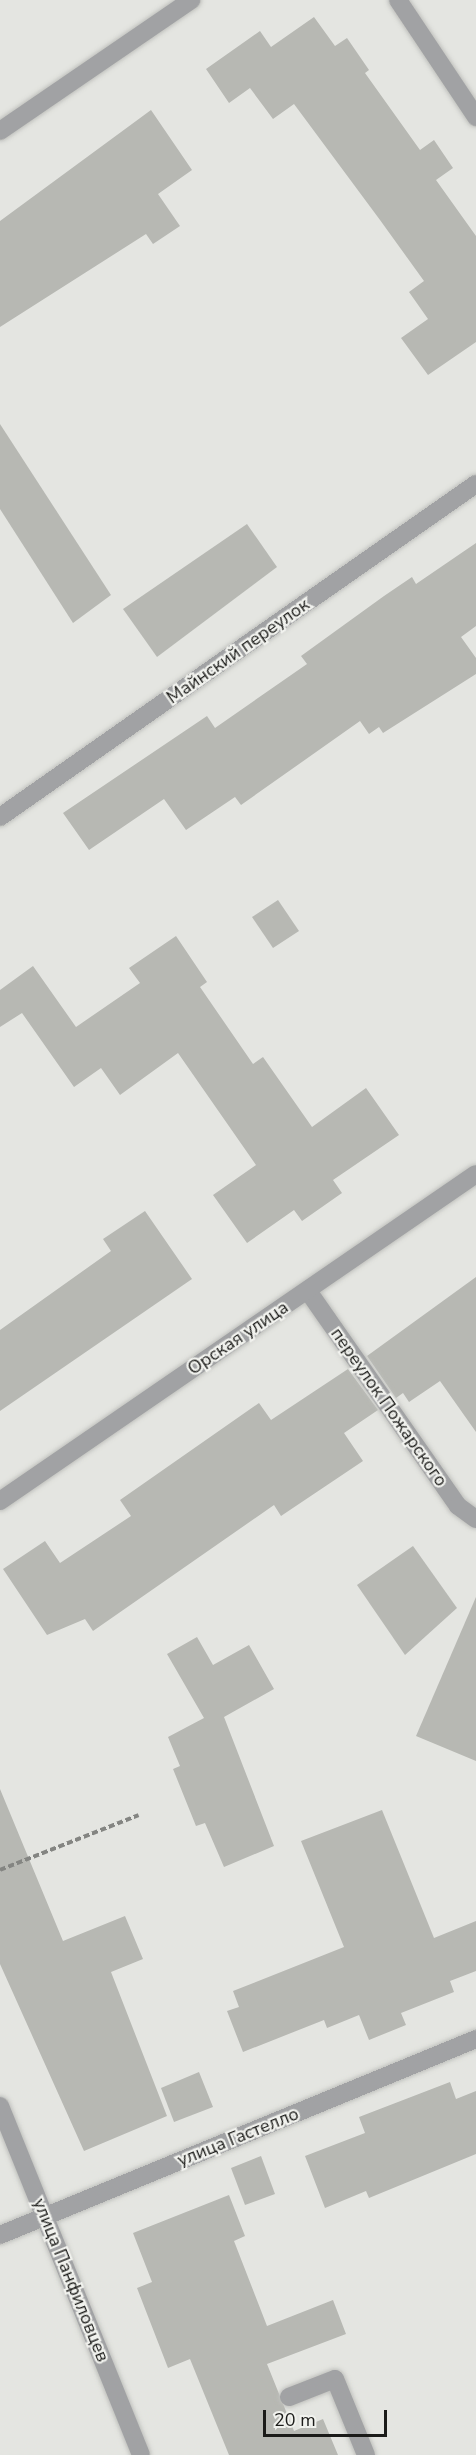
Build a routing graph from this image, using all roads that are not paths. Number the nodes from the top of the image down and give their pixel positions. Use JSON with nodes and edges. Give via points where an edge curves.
{"nodes":[{"id":1,"x":191,"y":0,"type":"edge"},
{"id":2,"x":398,"y":0,"type":"edge"},
{"id":3,"x":476,"y":117,"type":"edge"},
{"id":4,"x":0,"y":131,"type":"edge"},
{"id":5,"x":476,"y":484,"type":"edge"},
{"id":6,"x":0,"y":817,"type":"edge"},
{"id":7,"x":476,"y":1174,"type":"edge"},
{"id":8,"x":308,"y":1291,"type":"junction"},
{"id":9,"x":0,"y":1501,"type":"edge"},
{"id":10,"x":476,"y":1519,"type":"edge"},
{"id":11,"x":476,"y":2039,"type":"edge"},
{"id":12,"x":0,"y":2106,"type":"edge"},
{"id":13,"x":45,"y":2217,"type":"junction"},
{"id":14,"x":0,"y":2235,"type":"edge"},
{"id":15,"x":289,"y":2397,"type":"dead end"},
{"id":16,"x":141,"y":2455,"type":"edge"},
{"id":17,"x":366,"y":2455,"type":"edge"}],
"edges":[{"from":1,"to":4,"type":"street"},
{"from":2,"to":3,"type":"street"},
{"from":5,"to":6,"type":"street","name":"Майнский переулок"},
{"from":7,"to":8,"type":"street","name":"Орская улица"},
{"from":8,"to":9,"type":"street","name":"Орская улица"},
{"from":8,"to":10,"type":"street","name":"переулок Пожарского","via":[[458,1506]]},
{"from":11,"to":13,"type":"street","name":"улица Гастелло"},
{"from":12,"to":13,"type":"street","name":"улица Панфиловцев"},
{"from":13,"to":14,"type":"street","name":"улица Гастелло"},
{"from":13,"to":16,"type":"street","name":"улица Панфиловцев"},
{"from":15,"to":17,"type":"street","via":[[336,2379]]}]}
